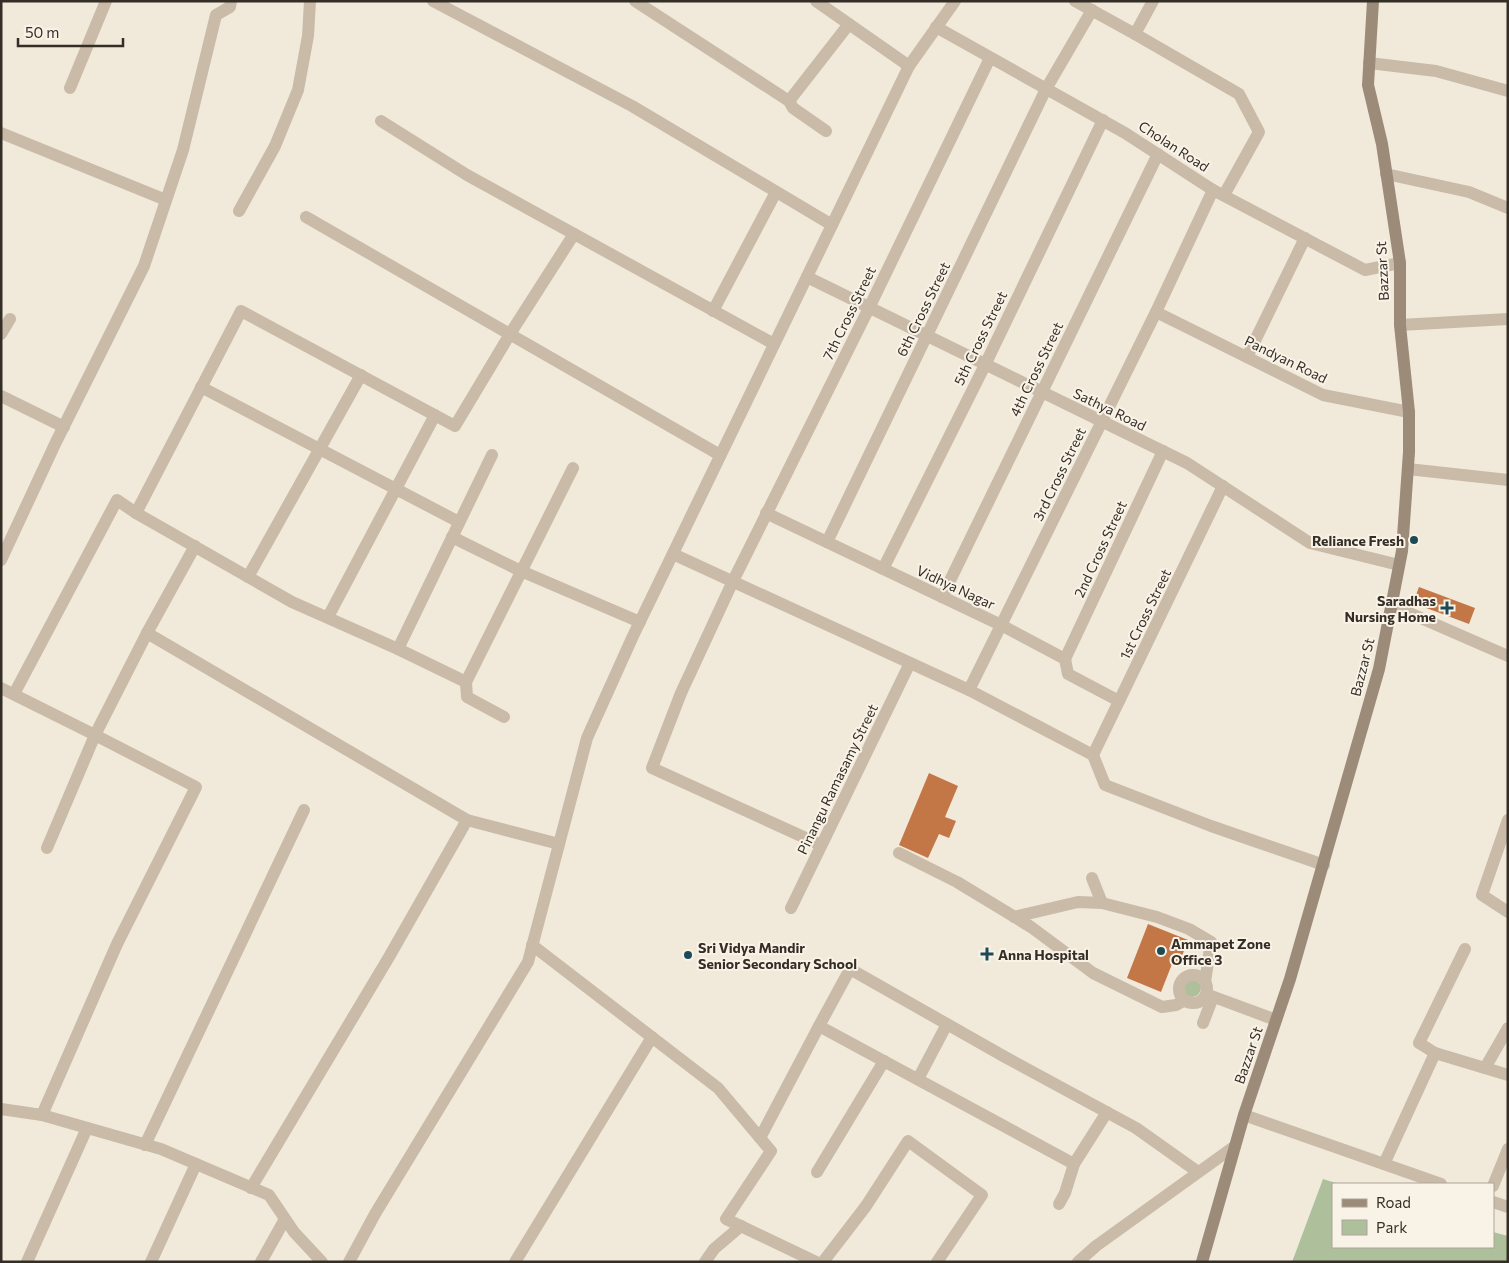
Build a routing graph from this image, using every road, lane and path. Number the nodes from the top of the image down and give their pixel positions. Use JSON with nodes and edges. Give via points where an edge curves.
{"nodes":[{"id":1,"x":106,"y":1,"type":"edge"},
{"id":2,"x":231,"y":1,"type":"edge"},
{"id":3,"x":310,"y":1,"type":"edge"},
{"id":4,"x":432,"y":1,"type":"edge"},
{"id":5,"x":635,"y":1,"type":"edge"},
{"id":6,"x":816,"y":1,"type":"edge"},
{"id":7,"x":955,"y":1,"type":"edge"},
{"id":8,"x":1076,"y":1,"type":"edge"},
{"id":9,"x":1153,"y":1,"type":"edge"},
{"id":10,"x":1373,"y":1,"type":"edge"},
{"id":11,"x":1092,"y":10,"type":"junction"},
{"id":12,"x":849,"y":24,"type":"junction"},
{"id":13,"x":936,"y":27,"type":"junction"},
{"id":14,"x":1135,"y":34,"type":"junction"},
{"id":15,"x":990,"y":58,"type":"junction"},
{"id":16,"x":1369,"y":63,"type":"junction"},
{"id":17,"x":909,"y":66,"type":"junction"},
{"id":18,"x":70,"y":88,"type":"dead end"},
{"id":19,"x":1046,"y":88,"type":"junction"},
{"id":20,"x":1508,"y":91,"type":"edge"},
{"id":21,"x":790,"y":102,"type":"junction"},
{"id":22,"x":1103,"y":120,"type":"junction"},
{"id":23,"x":381,"y":121,"type":"dead end"},
{"id":24,"x":826,"y":131,"type":"dead end"},
{"id":25,"x":1,"y":133,"type":"edge"},
{"id":26,"x":1158,"y":154,"type":"junction"},
{"id":27,"x":1386,"y":174,"type":"junction"},
{"id":28,"x":776,"y":192,"type":"junction"},
{"id":29,"x":1219,"y":193,"type":"junction"},
{"id":30,"x":166,"y":200,"type":"junction"},
{"id":31,"x":1508,"y":208,"type":"edge"},
{"id":32,"x":239,"y":211,"type":"dead end"},
{"id":33,"x":306,"y":218,"type":"dead end"},
{"id":34,"x":832,"y":225,"type":"junction"},
{"id":35,"x":574,"y":234,"type":"junction"},
{"id":36,"x":1305,"y":238,"type":"junction"},
{"id":37,"x":1400,"y":263,"type":"junction"},
{"id":38,"x":807,"y":277,"type":"junction"},
{"id":39,"x":869,"y":308,"type":"junction"},
{"id":40,"x":713,"y":311,"type":"junction"},
{"id":41,"x":1156,"y":312,"type":"junction"},
{"id":42,"x":10,"y":320,"type":"dead end"},
{"id":43,"x":1508,"y":320,"type":"edge"},
{"id":44,"x":1400,"y":326,"type":"junction"},
{"id":45,"x":1,"y":334,"type":"edge"},
{"id":46,"x":510,"y":334,"type":"junction"},
{"id":47,"x":927,"y":336,"type":"junction"},
{"id":48,"x":774,"y":344,"type":"junction"},
{"id":49,"x":1247,"y":357,"type":"junction"},
{"id":50,"x":984,"y":365,"type":"junction"},
{"id":51,"x":361,"y":375,"type":"junction"},
{"id":52,"x":201,"y":387,"type":"junction"},
{"id":53,"x":1041,"y":393,"type":"junction"},
{"id":54,"x":1,"y":396,"type":"edge"},
{"id":55,"x":1409,"y":412,"type":"junction"},
{"id":56,"x":435,"y":415,"type":"junction"},
{"id":57,"x":1102,"y":422,"type":"junction"},
{"id":58,"x":64,"y":427,"type":"junction"},
{"id":59,"x":319,"y":449,"type":"junction"},
{"id":60,"x":1163,"y":452,"type":"junction"},
{"id":61,"x":492,"y":455,"type":"dead end"},
{"id":62,"x":720,"y":456,"type":"junction"},
{"id":63,"x":573,"y":468,"type":"dead end"},
{"id":64,"x":1408,"y":468,"type":"junction"},
{"id":65,"x":1508,"y":480,"type":"edge"},
{"id":66,"x":1223,"y":486,"type":"junction"},
{"id":67,"x":396,"y":489,"type":"junction"},
{"id":68,"x":136,"y":513,"type":"junction"},
{"id":69,"x":766,"y":513,"type":"junction"},
{"id":70,"x":459,"y":522,"type":"junction"},
{"id":71,"x":452,"y":537,"type":"junction"},
{"id":72,"x":827,"y":542,"type":"junction"},
{"id":73,"x":195,"y":546,"type":"junction"},
{"id":74,"x":673,"y":554,"type":"junction"},
{"id":75,"x":1,"y":560,"type":"edge"},
{"id":76,"x":1399,"y":566,"type":"junction"},
{"id":77,"x":883,"y":569,"type":"junction"},
{"id":78,"x":521,"y":571,"type":"junction"},
{"id":79,"x":248,"y":577,"type":"junction"},
{"id":80,"x":733,"y":581,"type":"junction"},
{"id":81,"x":942,"y":597,"type":"junction"},
{"id":82,"x":1391,"y":606,"type":"junction"},
{"id":83,"x":328,"y":617,"type":"junction"},
{"id":84,"x":640,"y":622,"type":"junction"},
{"id":85,"x":1001,"y":625,"type":"junction"},
{"id":86,"x":147,"y":633,"type":"junction"},
{"id":87,"x":398,"y":648,"type":"junction"},
{"id":88,"x":1508,"y":656,"type":"edge"},
{"id":89,"x":1065,"y":659,"type":"junction"},
{"id":90,"x":910,"y":663,"type":"junction"},
{"id":91,"x":466,"y":682,"type":"junction"},
{"id":92,"x":1,"y":688,"type":"edge"},
{"id":93,"x":969,"y":690,"type":"junction"},
{"id":94,"x":14,"y":694,"type":"junction"},
{"id":95,"x":1119,"y":701,"type":"junction"},
{"id":96,"x":504,"y":717,"type":"dead end"},
{"id":97,"x":95,"y":735,"type":"junction"},
{"id":98,"x":1093,"y":755,"type":"junction"},
{"id":99,"x":304,"y":810,"type":"dead end"},
{"id":100,"x":467,"y":820,"type":"junction"},
{"id":101,"x":1508,"y":820,"type":"edge"},
{"id":102,"x":559,"y":844,"type":"junction"},
{"id":103,"x":821,"y":845,"type":"junction"},
{"id":104,"x":47,"y":848,"type":"dead end"},
{"id":105,"x":898,"y":852,"type":"dead end"},
{"id":106,"x":1324,"y":865,"type":"junction"},
{"id":107,"x":1092,"y":878,"type":"dead end"},
{"id":108,"x":1102,"y":903,"type":"junction"},
{"id":109,"x":791,"y":908,"type":"dead end"},
{"id":110,"x":1508,"y":912,"type":"edge"},
{"id":111,"x":1014,"y":917,"type":"junction"},
{"id":112,"x":532,"y":945,"type":"junction"},
{"id":113,"x":1465,"y":949,"type":"dead end"},
{"id":114,"x":1208,"y":991,"type":"junction"},
{"id":115,"x":1185,"y":1000,"type":"junction"},
{"id":116,"x":1276,"y":1020,"type":"junction"},
{"id":117,"x":1203,"y":1023,"type":"dead end"},
{"id":118,"x":947,"y":1024,"type":"junction"},
{"id":119,"x":819,"y":1026,"type":"junction"},
{"id":120,"x":1508,"y":1028,"type":"edge"},
{"id":121,"x":652,"y":1037,"type":"junction"},
{"id":122,"x":1435,"y":1053,"type":"junction"},
{"id":123,"x":884,"y":1061,"type":"junction"},
{"id":124,"x":1485,"y":1068,"type":"junction"},
{"id":125,"x":1508,"y":1075,"type":"edge"},
{"id":126,"x":918,"y":1080,"type":"junction"},
{"id":127,"x":1,"y":1109,"type":"edge"},
{"id":128,"x":1107,"y":1112,"type":"junction"},
{"id":129,"x":42,"y":1115,"type":"junction"},
{"id":130,"x":1244,"y":1115,"type":"junction"},
{"id":131,"x":87,"y":1128,"type":"junction"},
{"id":132,"x":760,"y":1138,"type":"junction"},
{"id":133,"x":145,"y":1144,"type":"junction"},
{"id":134,"x":1235,"y":1146,"type":"junction"},
{"id":135,"x":1508,"y":1149,"type":"edge"},
{"id":136,"x":196,"y":1164,"type":"junction"},
{"id":137,"x":1074,"y":1164,"type":"junction"},
{"id":138,"x":1384,"y":1164,"type":"junction"},
{"id":139,"x":818,"y":1172,"type":"dead end"},
{"id":140,"x":1198,"y":1172,"type":"junction"},
{"id":141,"x":1438,"y":1183,"type":"edge"},
{"id":142,"x":1494,"y":1184,"type":"edge"},
{"id":143,"x":251,"y":1188,"type":"junction"},
{"id":144,"x":1494,"y":1202,"type":"edge"},
{"id":145,"x":1059,"y":1204,"type":"dead end"},
{"id":146,"x":1508,"y":1207,"type":"edge"},
{"id":147,"x":285,"y":1219,"type":"junction"},
{"id":148,"x":741,"y":1226,"type":"junction"},
{"id":149,"x":27,"y":1262,"type":"edge"},
{"id":150,"x":151,"y":1262,"type":"edge"},
{"id":151,"x":261,"y":1262,"type":"edge"},
{"id":152,"x":322,"y":1262,"type":"edge"},
{"id":153,"x":349,"y":1262,"type":"edge"},
{"id":154,"x":515,"y":1262,"type":"edge"},
{"id":155,"x":704,"y":1262,"type":"edge"},
{"id":156,"x":816,"y":1262,"type":"edge"},
{"id":157,"x":823,"y":1262,"type":"edge"},
{"id":158,"x":937,"y":1262,"type":"edge"},
{"id":159,"x":1078,"y":1262,"type":"edge"},
{"id":160,"x":1202,"y":1262,"type":"edge"}],
"edges":[{"from":1,"to":18,"type":"street"},
{"from":2,"to":30,"type":"street","via":[[230,7],[216,15],[183,150]]},
{"from":3,"to":32,"type":"street","via":[[308,36],[298,90],[275,146]]},
{"from":4,"to":28,"type":"street","via":[[632,106]]},
{"from":5,"to":21,"type":"street"},
{"from":6,"to":12,"type":"street"},
{"from":7,"to":13,"type":"street"},
{"from":8,"to":11,"type":"street"},
{"from":9,"to":14,"type":"street"},
{"from":10,"to":16,"type":"main road","name":"Bazzar St"},
{"from":11,"to":14,"type":"street"},
{"from":11,"to":19,"type":"street","name":"6th Cross Street"},
{"from":12,"to":17,"type":"street"},
{"from":12,"to":21,"type":"street"},
{"from":13,"to":15,"type":"street","name":"Cholan Road"},
{"from":13,"to":17,"type":"street"},
{"from":14,"to":29,"type":"street","name":"3rd Cross Street","via":[[1239,94],[1259,132]]},
{"from":15,"to":19,"type":"street","name":"Cholan Road"},
{"from":15,"to":39,"type":"street","name":"7th Cross Street"},
{"from":16,"to":20,"type":"street","via":[[1436,71]]},
{"from":16,"to":27,"type":"main road","name":"Bazzar St","via":[[1368,85]]},
{"from":17,"to":34,"type":"street"},
{"from":19,"to":22,"type":"street","name":"Cholan Road"},
{"from":19,"to":47,"type":"street","name":"6th Cross Street"},
{"from":21,"to":24,"type":"street"},
{"from":22,"to":26,"type":"street","name":"Cholan Road"},
{"from":22,"to":50,"type":"street","name":"5th Cross Street"},
{"from":23,"to":35,"type":"street","via":[[467,175]]},
{"from":25,"to":30,"type":"street"},
{"from":26,"to":29,"type":"street","name":"Cholan Road"},
{"from":26,"to":53,"type":"street","name":"4th Cross Street"},
{"from":27,"to":31,"type":"street","via":[[1469,192]]},
{"from":27,"to":37,"type":"main road","name":"Bazzar St"},
{"from":28,"to":34,"type":"street"},
{"from":28,"to":40,"type":"street"},
{"from":29,"to":36,"type":"street","name":"Cholan Road"},
{"from":29,"to":41,"type":"street","name":"3rd Cross Street"},
{"from":30,"to":58,"type":"street","via":[[144,266]]},
{"from":33,"to":46,"type":"street"},
{"from":34,"to":38,"type":"street"},
{"from":35,"to":40,"type":"street"},
{"from":35,"to":46,"type":"street"},
{"from":36,"to":37,"type":"street","name":"Cholan Road","via":[[1365,270]]},
{"from":36,"to":49,"type":"street"},
{"from":37,"to":44,"type":"main road","name":"Bazzar St"},
{"from":38,"to":39,"type":"street","name":"Sathya Road"},
{"from":38,"to":48,"type":"street"},
{"from":39,"to":47,"type":"street","name":"Sathya Road"},
{"from":39,"to":69,"type":"street","name":"7th Cross Street"},
{"from":40,"to":48,"type":"street"},
{"from":41,"to":49,"type":"street","name":"Pandyan Road"},
{"from":41,"to":57,"type":"street","name":"3rd Cross Street"},
{"from":42,"to":45,"type":"street"},
{"from":43,"to":44,"type":"street"},
{"from":44,"to":55,"type":"main road","name":"Bazzar St"},
{"from":46,"to":56,"type":"street","via":[[454,426]]},
{"from":46,"to":62,"type":"street"},
{"from":47,"to":50,"type":"street","name":"Sathya Road"},
{"from":47,"to":72,"type":"street","name":"6th Cross Street"},
{"from":48,"to":62,"type":"street"},
{"from":49,"to":55,"type":"street","name":"Pandyan Road","via":[[1323,395]]},
{"from":50,"to":53,"type":"street","name":"Sathya Road"},
{"from":50,"to":77,"type":"street","name":"5th Cross Street"},
{"from":51,"to":52,"type":"street","via":[[241,311]]},
{"from":51,"to":56,"type":"street"},
{"from":51,"to":59,"type":"street"},
{"from":52,"to":59,"type":"street"},
{"from":52,"to":68,"type":"street"},
{"from":53,"to":57,"type":"street","name":"Sathya Road"},
{"from":53,"to":81,"type":"street","name":"4th Cross Street"},
{"from":54,"to":58,"type":"street"},
{"from":55,"to":64,"type":"main road","name":"Bazzar St"},
{"from":56,"to":67,"type":"street"},
{"from":57,"to":60,"type":"street","name":"Sathya Road"},
{"from":57,"to":85,"type":"street","name":"3rd Cross Street"},
{"from":58,"to":75,"type":"street"},
{"from":59,"to":67,"type":"street"},
{"from":59,"to":79,"type":"street"},
{"from":60,"to":66,"type":"street","name":"Sathya Road"},
{"from":60,"to":89,"type":"street","name":"2nd Cross Street"},
{"from":61,"to":70,"type":"street"},
{"from":62,"to":74,"type":"street"},
{"from":63,"to":78,"type":"street"},
{"from":64,"to":65,"type":"street"},
{"from":64,"to":76,"type":"main road","name":"Bazzar St"},
{"from":66,"to":76,"type":"street","name":"Sathya Road","via":[[1310,544]]},
{"from":66,"to":95,"type":"street","name":"1st Cross Street"},
{"from":67,"to":70,"type":"street"},
{"from":67,"to":83,"type":"street"},
{"from":68,"to":73,"type":"street"},
{"from":68,"to":94,"type":"street","via":[[117,500]]},
{"from":69,"to":72,"type":"street","name":"Vidhya Nagar"},
{"from":69,"to":80,"type":"street","name":"7th Cross Street"},
{"from":70,"to":71,"type":"street"},
{"from":71,"to":78,"type":"street"},
{"from":71,"to":87,"type":"street"},
{"from":72,"to":77,"type":"street","name":"Vidhya Nagar"},
{"from":73,"to":79,"type":"street"},
{"from":73,"to":86,"type":"street"},
{"from":74,"to":80,"type":"street"},
{"from":74,"to":84,"type":"street"},
{"from":76,"to":82,"type":"main road","name":"Bazzar St"},
{"from":77,"to":81,"type":"street","name":"Vidhya Nagar"},
{"from":78,"to":84,"type":"street"},
{"from":78,"to":91,"type":"street"},
{"from":79,"to":83,"type":"street","via":[[292,602]]},
{"from":80,"to":90,"type":"street"},
{"from":80,"to":103,"type":"street","name":"7th Cross Street","via":[[681,694],[652,768]]},
{"from":81,"to":85,"type":"street","name":"Vidhya Nagar"},
{"from":82,"to":88,"type":"street"},
{"from":82,"to":106,"type":"main road","name":"Bazzar St","via":[[1379,668]]},
{"from":83,"to":87,"type":"street"},
{"from":84,"to":102,"type":"street","via":[[587,738]]},
{"from":85,"to":89,"type":"street","name":"Vidhya Nagar"},
{"from":85,"to":93,"type":"street","name":"3rd Cross Street"},
{"from":86,"to":97,"type":"street"},
{"from":86,"to":100,"type":"street"},
{"from":87,"to":91,"type":"street"},
{"from":89,"to":95,"type":"street","via":[[1068,674]]},
{"from":90,"to":93,"type":"street"},
{"from":90,"to":103,"type":"street","name":"Pinangu Ramasamy Street"},
{"from":91,"to":96,"type":"street","via":[[467,697]]},
{"from":92,"to":94,"type":"street"},
{"from":93,"to":98,"type":"street"},
{"from":94,"to":97,"type":"street"},
{"from":95,"to":98,"type":"street","name":"1st Cross Street"},
{"from":97,"to":104,"type":"street"},
{"from":97,"to":129,"type":"street","via":[[196,788],[117,944]]},
{"from":98,"to":106,"type":"street","via":[[1105,785]]},
{"from":99,"to":133,"type":"street"},
{"from":100,"to":102,"type":"street"},
{"from":100,"to":143,"type":"street"},
{"from":101,"to":110,"type":"street","via":[[1482,895]]},
{"from":102,"to":112,"type":"street"},
{"from":103,"to":109,"type":"street","name":"Pinangu Ramasamy Street"},
{"from":105,"to":111,"type":"street","via":[[957,882]]},
{"from":106,"to":116,"type":"main road","name":"Bazzar St"},
{"from":107,"to":108,"type":"street"},
{"from":108,"to":111,"type":"street","via":[[1078,902]]},
{"from":108,"to":114,"type":"street","via":[[1157,917],[1189,929],[1211,942]]},
{"from":111,"to":115,"type":"street","via":[[1093,973],[1162,1007]]},
{"from":112,"to":121,"type":"street"},
{"from":112,"to":153,"type":"street","via":[[528,962],[380,1205]]},
{"from":113,"to":122,"type":"street","via":[[1419,1043]]},
{"from":114,"to":115,"type":"street","via":[[1198,1002]]},
{"from":114,"to":115,"type":"street","via":[[1202,979],[1194,975],[1186,977],[1179,988]]},
{"from":114,"to":116,"type":"street"},
{"from":114,"to":117,"type":"street"},
{"from":116,"to":130,"type":"main road","name":"Bazzar St"},
{"from":118,"to":119,"type":"street","via":[[850,969]]},
{"from":118,"to":126,"type":"street"},
{"from":118,"to":128,"type":"street"},
{"from":119,"to":123,"type":"street"},
{"from":119,"to":132,"type":"street"},
{"from":120,"to":124,"type":"street"},
{"from":121,"to":132,"type":"street","via":[[718,1088]]},
{"from":121,"to":154,"type":"street"},
{"from":122,"to":124,"type":"street"},
{"from":122,"to":138,"type":"street"},
{"from":123,"to":126,"type":"street"},
{"from":123,"to":139,"type":"street"},
{"from":124,"to":125,"type":"street"},
{"from":126,"to":137,"type":"street"},
{"from":127,"to":129,"type":"street"},
{"from":128,"to":137,"type":"street"},
{"from":128,"to":140,"type":"street","via":[[1136,1128]]},
{"from":129,"to":131,"type":"street"},
{"from":130,"to":134,"type":"main road","name":"Bazzar St"},
{"from":130,"to":138,"type":"street"},
{"from":131,"to":133,"type":"street"},
{"from":131,"to":149,"type":"street"},
{"from":132,"to":148,"type":"street","via":[[771,1151],[726,1219]]},
{"from":133,"to":136,"type":"street"},
{"from":134,"to":140,"type":"street"},
{"from":134,"to":160,"type":"main road","name":"Bazzar St"},
{"from":135,"to":142,"type":"street"},
{"from":136,"to":143,"type":"street"},
{"from":136,"to":150,"type":"street"},
{"from":137,"to":145,"type":"street"},
{"from":138,"to":141,"type":"street"},
{"from":140,"to":159,"type":"street"},
{"from":143,"to":147,"type":"street","via":[[269,1196]]},
{"from":144,"to":146,"type":"street"},
{"from":147,"to":151,"type":"street"},
{"from":147,"to":152,"type":"street"},
{"from":148,"to":155,"type":"street"},
{"from":148,"to":156,"type":"street"},
{"from":157,"to":158,"type":"street","via":[[866,1206],[908,1141],[982,1195]]}]}
